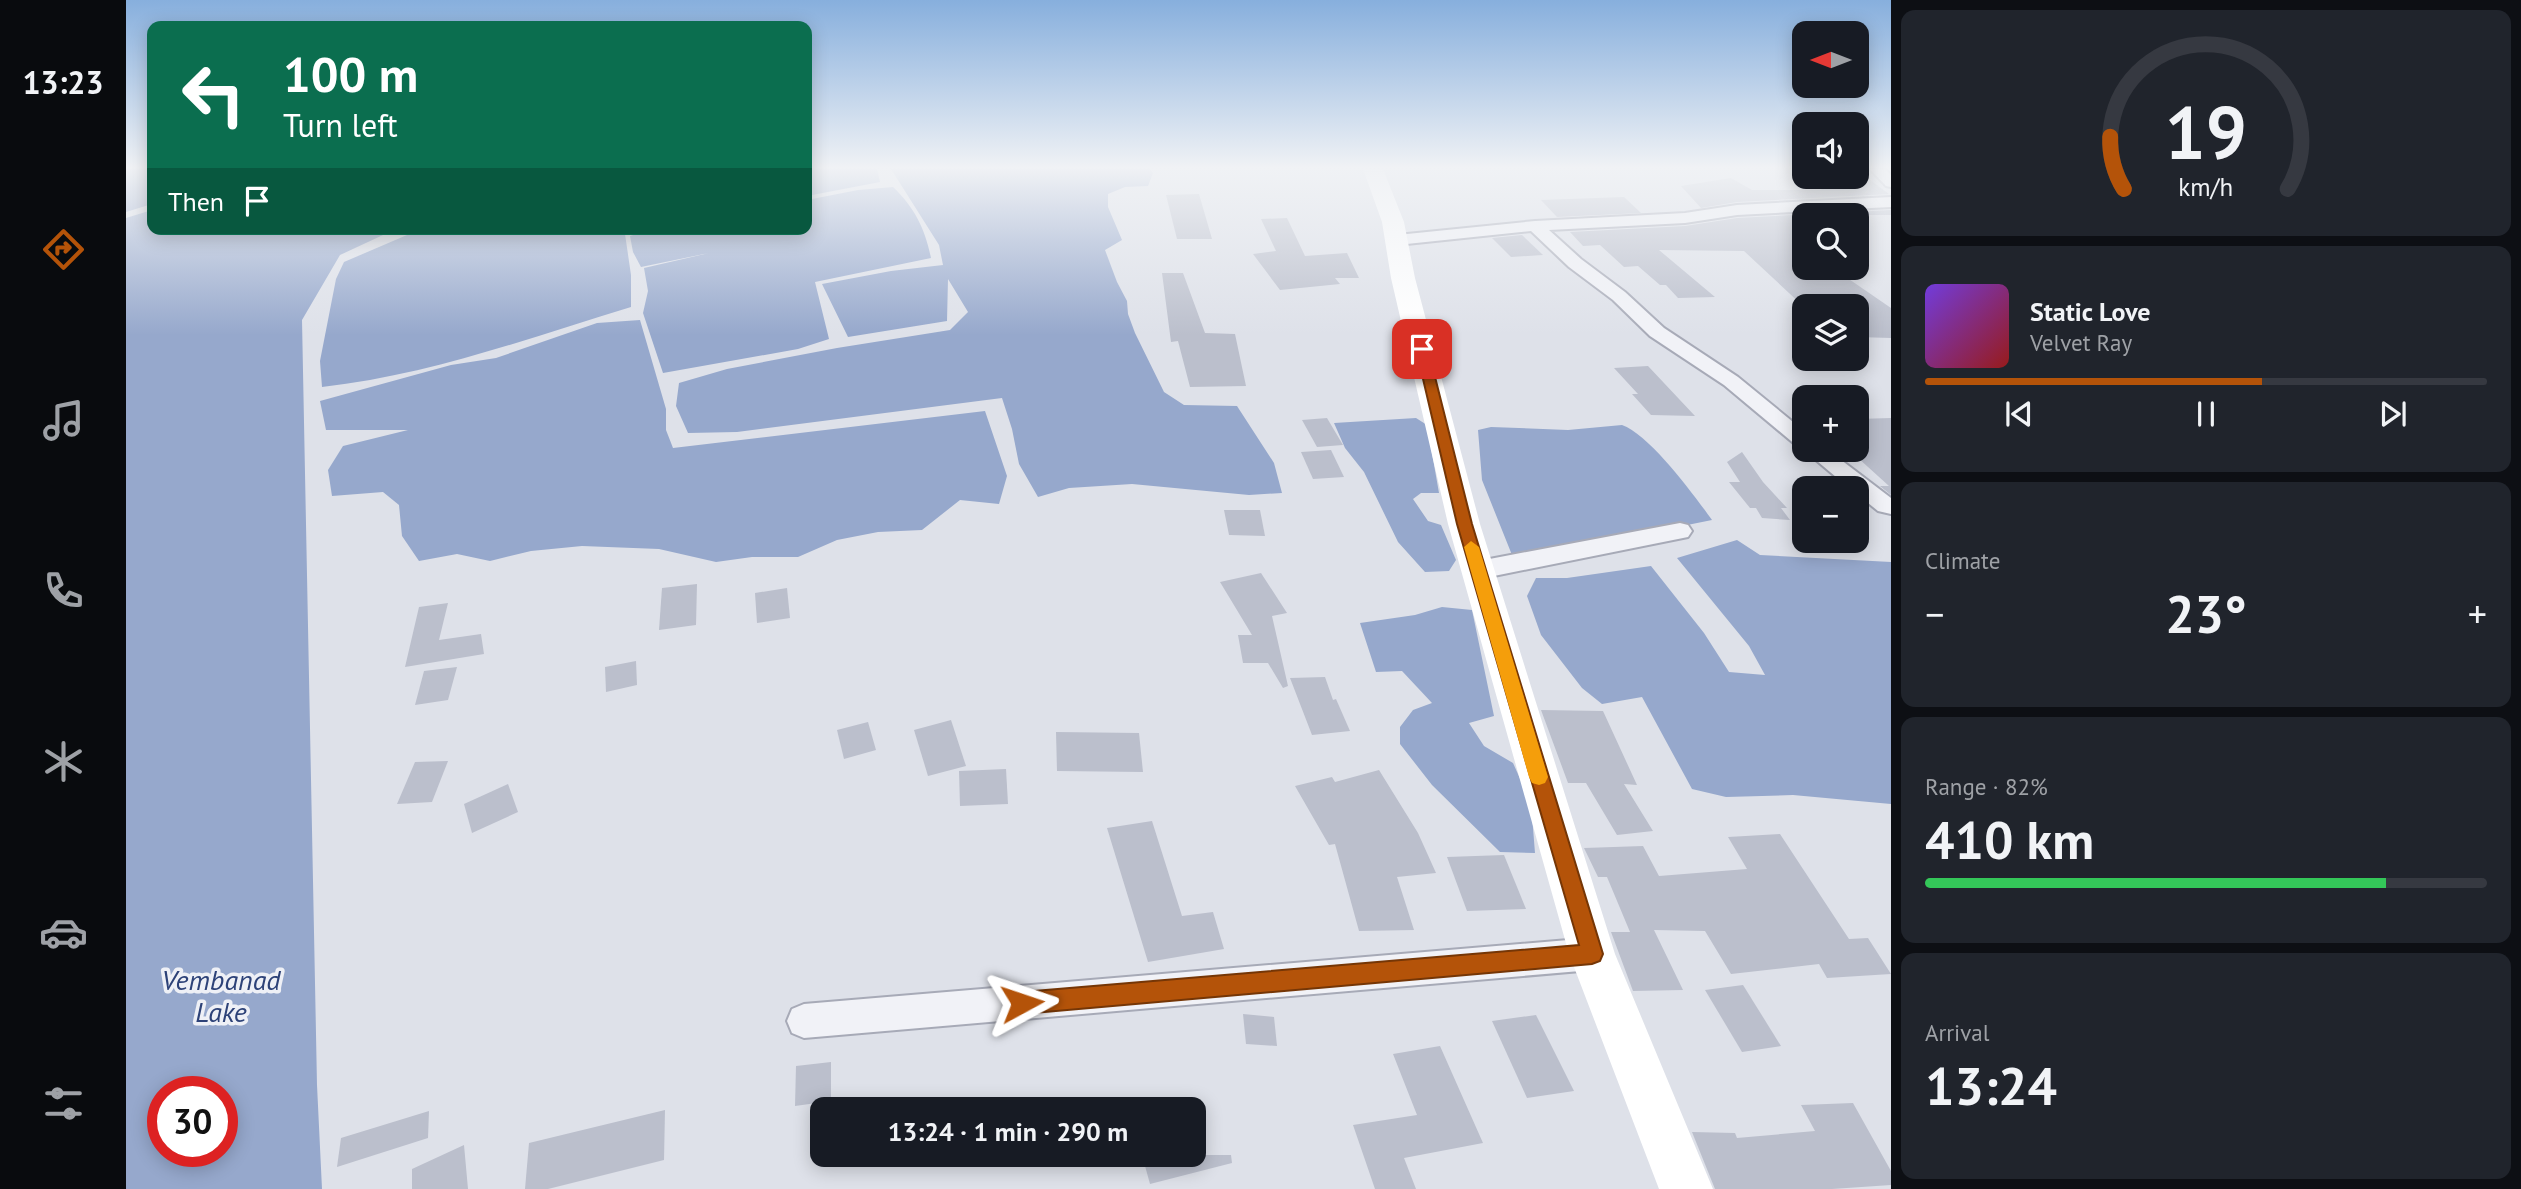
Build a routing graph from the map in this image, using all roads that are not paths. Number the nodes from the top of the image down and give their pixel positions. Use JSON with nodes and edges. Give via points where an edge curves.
{"nodes":[{"id":1,"x":1393,"y":224,"type":"edge"},
{"id":2,"x":1563,"y":224,"type":"edge"},
{"id":3,"x":1535,"y":226,"type":"junction"},
{"id":4,"x":1397,"y":240,"type":"junction"},
{"id":5,"x":1792,"y":431,"type":"edge"},
{"id":6,"x":1830,"y":462,"type":"edge"},
{"id":7,"x":1891,"y":506,"type":"edge"},
{"id":8,"x":1680,"y":531,"type":"dead end"},
{"id":9,"x":1479,"y":570,"type":"junction"},
{"id":10,"x":1592,"y":954,"type":"junction"},
{"id":11,"x":804,"y":1021,"type":"dead end"},
{"id":12,"x":1686,"y":1189,"type":"edge"}],
"edges":[{"from":1,"to":4,"type":"street"},
{"from":2,"to":3,"type":"street"},
{"from":3,"to":4,"type":"street"},
{"from":3,"to":5,"type":"street","via":[[1657,332],[1731,381]]},
{"from":4,"to":9,"type":"street"},
{"from":6,"to":7,"type":"street"},
{"from":8,"to":9,"type":"street"},
{"from":9,"to":10,"type":"street"},
{"from":10,"to":11,"type":"street"},
{"from":10,"to":12,"type":"street"}]}
